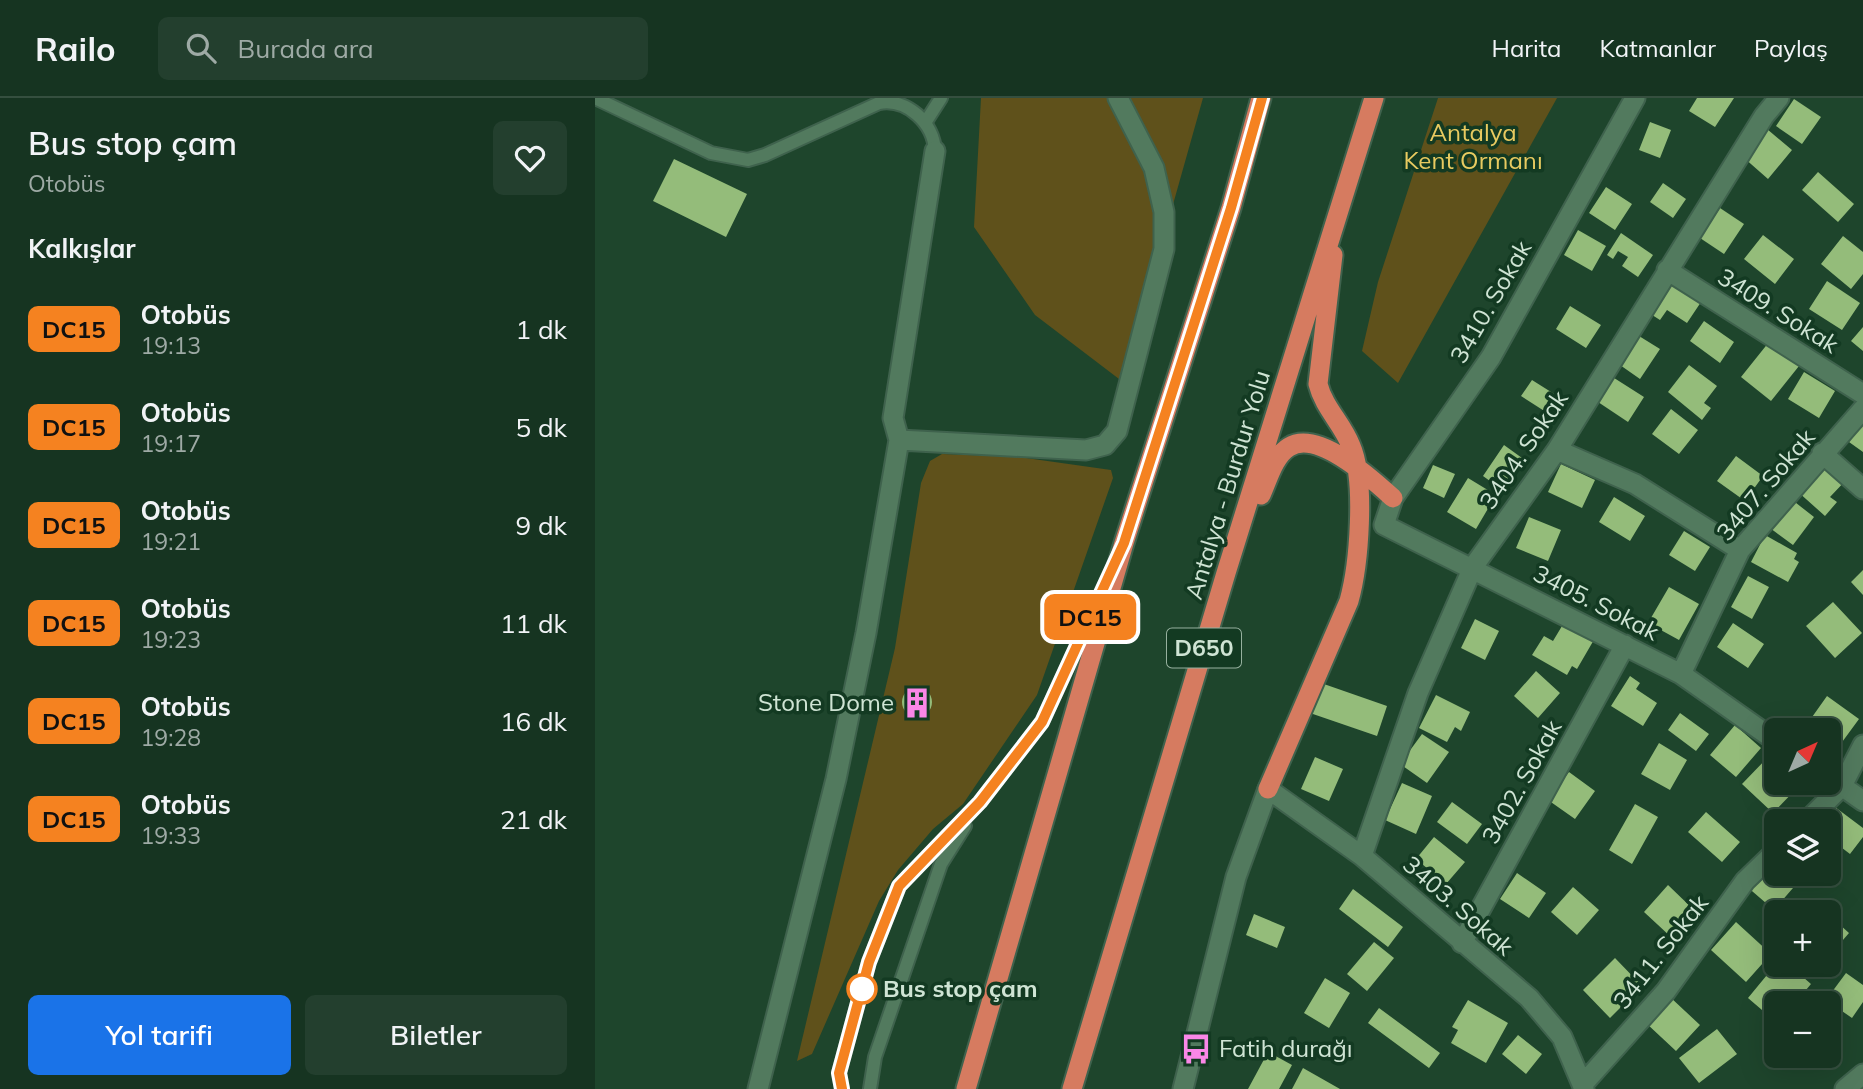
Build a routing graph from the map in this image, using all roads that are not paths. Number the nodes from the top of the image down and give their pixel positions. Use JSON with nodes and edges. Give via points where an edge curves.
{"nodes":[{"id":1,"x":595,"y":98,"type":"edge"},
{"id":2,"x":941,"y":98,"type":"edge"},
{"id":3,"x":1118,"y":98,"type":"edge"},
{"id":4,"x":1261,"y":98,"type":"edge"},
{"id":5,"x":1374,"y":98,"type":"edge"},
{"id":6,"x":1635,"y":98,"type":"edge"},
{"id":7,"x":1779,"y":98,"type":"edge"},
{"id":8,"x":895,"y":100,"type":"edge"},
{"id":9,"x":925,"y":123,"type":"junction"},
{"id":10,"x":935,"y":151,"type":"joint"},
{"id":11,"x":1338,"y":209,"type":"junction"},
{"id":12,"x":1667,"y":270,"type":"junction"},
{"id":13,"x":1863,"y":394,"type":"edge"},
{"id":14,"x":1863,"y":409,"type":"edge"},
{"id":15,"x":899,"y":440,"type":"junction"},
{"id":16,"x":1557,"y":450,"type":"junction"},
{"id":17,"x":1822,"y":453,"type":"junction"},
{"id":18,"x":1356,"y":465,"type":"junction"},
{"id":19,"x":1863,"y":489,"type":"edge"},
{"id":20,"x":1393,"y":498,"type":"junction"},
{"id":21,"x":1384,"y":525,"type":"joint"},
{"id":22,"x":1124,"y":543,"type":"junction"},
{"id":23,"x":1739,"y":550,"type":"junction"},
{"id":24,"x":1473,"y":567,"type":"junction"},
{"id":25,"x":1226,"y":573,"type":"junction"},
{"id":26,"x":1626,"y":645,"type":"junction"},
{"id":27,"x":1681,"y":674,"type":"junction"},
{"id":28,"x":1764,"y":733,"type":"edge"},
{"id":29,"x":1863,"y":744,"type":"edge"},
{"id":30,"x":1841,"y":774,"type":"edge"},
{"id":31,"x":1841,"y":786,"type":"edge"},
{"id":32,"x":1268,"y":789,"type":"junction"},
{"id":33,"x":1863,"y":801,"type":"edge"},
{"id":34,"x":980,"y":802,"type":"junction"},
{"id":35,"x":1362,"y":856,"type":"junction"},
{"id":36,"x":1764,"y":863,"type":"edge"},
{"id":37,"x":1462,"y":943,"type":"junction"},
{"id":38,"x":1863,"y":1074,"type":"edge"},
{"id":39,"x":1584,"y":1086,"type":"edge"},
{"id":40,"x":758,"y":1089,"type":"edge"},
{"id":41,"x":842,"y":1089,"type":"edge"},
{"id":42,"x":870,"y":1089,"type":"edge"},
{"id":43,"x":966,"y":1089,"type":"edge"},
{"id":44,"x":1072,"y":1089,"type":"edge"},
{"id":45,"x":1183,"y":1089,"type":"edge"},
{"id":46,"x":1845,"y":1089,"type":"edge"}],
"edges":[{"from":1,"to":8,"type":"lane","via":[[711,153],[748,160]]},
{"from":2,"to":9,"type":"lane"},
{"from":3,"to":15,"type":"street","via":[[1154,168],[1164,212],[1164,249],[1117,431],[1105,445],[1086,450]]},
{"from":4,"to":22,"type":"highway","via":[[1231,208]]},
{"from":5,"to":11,"type":"highway","name":"Antalya - Burdur Yolu","number":"D650"},
{"from":6,"to":20,"type":"street","name":"3410. Sokak","via":[[1491,357]]},
{"from":7,"to":12,"type":"street","name":"3404. Sokak"},
{"from":8,"to":9,"type":"lane"},
{"from":9,"to":10,"type":"lane","via":[[935,140]]},
{"from":10,"to":15,"type":"street","via":[[893,418]]},
{"from":11,"to":18,"type":"highway","via":[[1318,384],[1322,400],[1351,445]]},
{"from":11,"to":25,"type":"highway","name":"Antalya - Burdur Yolu","number":"D650"},
{"from":12,"to":13,"type":"street","name":"3409. Sokak"},
{"from":12,"to":16,"type":"street","name":"3404. Sokak"},
{"from":14,"to":17,"type":"street","name":"3407. Sokak"},
{"from":15,"to":40,"type":"street","via":[[836,779]]},
{"from":16,"to":23,"type":"street","via":[[1635,484]]},
{"from":16,"to":24,"type":"street","name":"3404. Sokak"},
{"from":17,"to":19,"type":"street"},
{"from":17,"to":23,"type":"street","name":"3407. Sokak"},
{"from":18,"to":20,"type":"highway"},
{"from":18,"to":25,"type":"highway","via":[[1311,443],[1289,447],[1276,461]]},
{"from":18,"to":32,"type":"highway","via":[[1356,576]]},
{"from":20,"to":21,"type":"street","name":"3410. Sokak"},
{"from":21,"to":24,"type":"street","name":"3405. Sokak"},
{"from":22,"to":34,"type":"lane","via":[[1042,722]]},
{"from":22,"to":43,"type":"highway"},
{"from":23,"to":27,"type":"street","name":"3407. Sokak"},
{"from":24,"to":26,"type":"street","name":"3405. Sokak"},
{"from":24,"to":35,"type":"street","name":"3404. Sokak","via":[[1418,693]]},
{"from":25,"to":44,"type":"highway","name":"Antalya - Burdur Yolu","number":"D650"},
{"from":26,"to":27,"type":"street","name":"3405. Sokak"},
{"from":26,"to":37,"type":"street","name":"3402. Sokak"},
{"from":27,"to":28,"type":"street","name":"3405. Sokak"},
{"from":29,"to":30,"type":"street"},
{"from":31,"to":33,"type":"street"},
{"from":32,"to":35,"type":"street","name":"3403. Sokak"},
{"from":32,"to":45,"type":"street","via":[[1237,877]]},
{"from":34,"to":41,"type":"lane","via":[[899,886],[869,962],[839,1073]]},
{"from":34,"to":42,"type":"lane","via":[[941,864],[873,1064]]},
{"from":35,"to":37,"type":"street","name":"3403. Sokak"},
{"from":36,"to":39,"type":"street","name":"3411. Sokak","via":[[1745,881],[1666,991]]},
{"from":37,"to":39,"type":"street","name":"3403. Sokak","via":[[1529,998],[1562,1037]]},
{"from":38,"to":46,"type":"street"}]}
